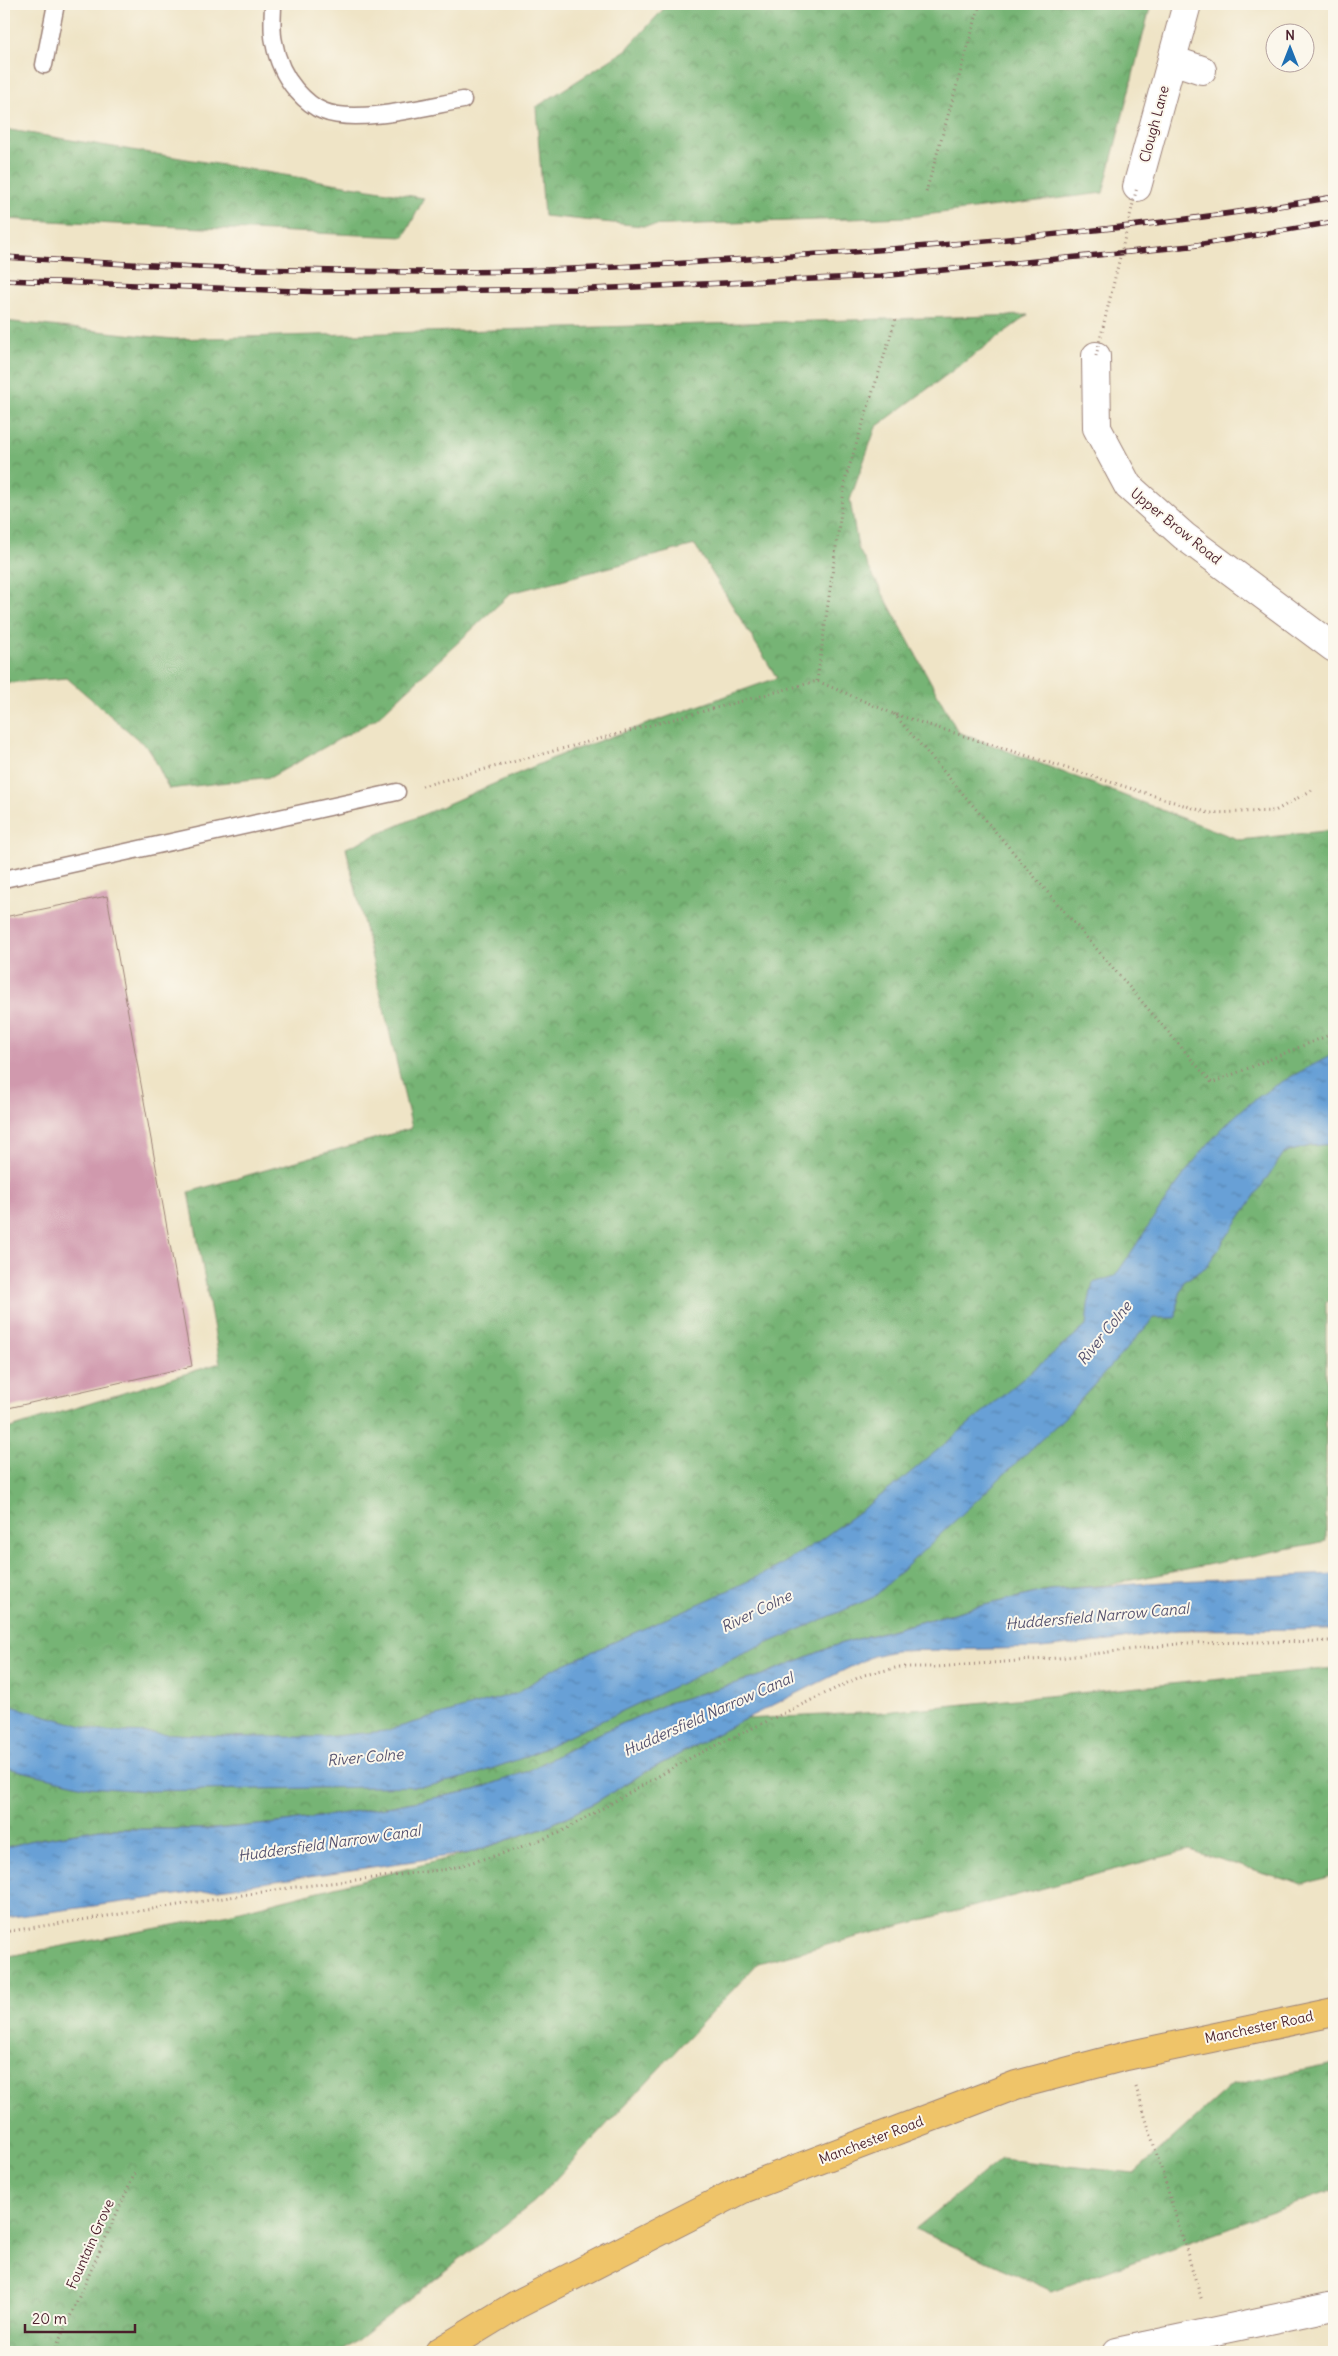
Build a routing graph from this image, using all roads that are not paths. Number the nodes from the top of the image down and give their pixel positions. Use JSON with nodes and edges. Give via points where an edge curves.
{"nodes":[{"id":1,"x":56,"y":4,"type":"edge"},
{"id":2,"x":273,"y":4,"type":"edge"},
{"id":3,"x":1187,"y":4,"type":"edge"},
{"id":4,"x":1172,"y":60,"type":"junction"},
{"id":5,"x":44,"y":65,"type":"dead end"},
{"id":6,"x":1202,"y":70,"type":"dead end"},
{"id":7,"x":463,"y":100,"type":"dead end"},
{"id":8,"x":1137,"y":187,"type":"road end"},
{"id":9,"x":1096,"y":356,"type":"road end"},
{"id":10,"x":1334,"y":648,"type":"edge"},
{"id":11,"x":397,"y":792,"type":"road end"},
{"id":12,"x":4,"y":879,"type":"edge"},
{"id":13,"x":1334,"y":2012,"type":"edge"},
{"id":14,"x":1334,"y":2306,"type":"edge"},
{"id":15,"x":439,"y":2352,"type":"edge"},
{"id":16,"x":1117,"y":2352,"type":"edge"}],
"edges":[{"from":1,"to":5,"type":"lane"},
{"from":2,"to":7,"type":"lane","via":[[273,41],[282,68],[288,80],[312,106],[339,115],[366,116]]},
{"from":3,"to":4,"type":"street","name":"Clough Lane"},
{"from":4,"to":6,"type":"street"},
{"from":4,"to":8,"type":"street","name":"Clough Lane"},
{"from":9,"to":10,"type":"street","name":"Upper Brow Road","via":[[1097,428],[1128,486],[1184,536]]},
{"from":11,"to":12,"type":"lane"},
{"from":13,"to":15,"type":"main road","name":"Manchester Road","via":[[1126,2056],[1016,2085],[744,2189],[516,2306]]},
{"from":14,"to":16,"type":"street"}]}
